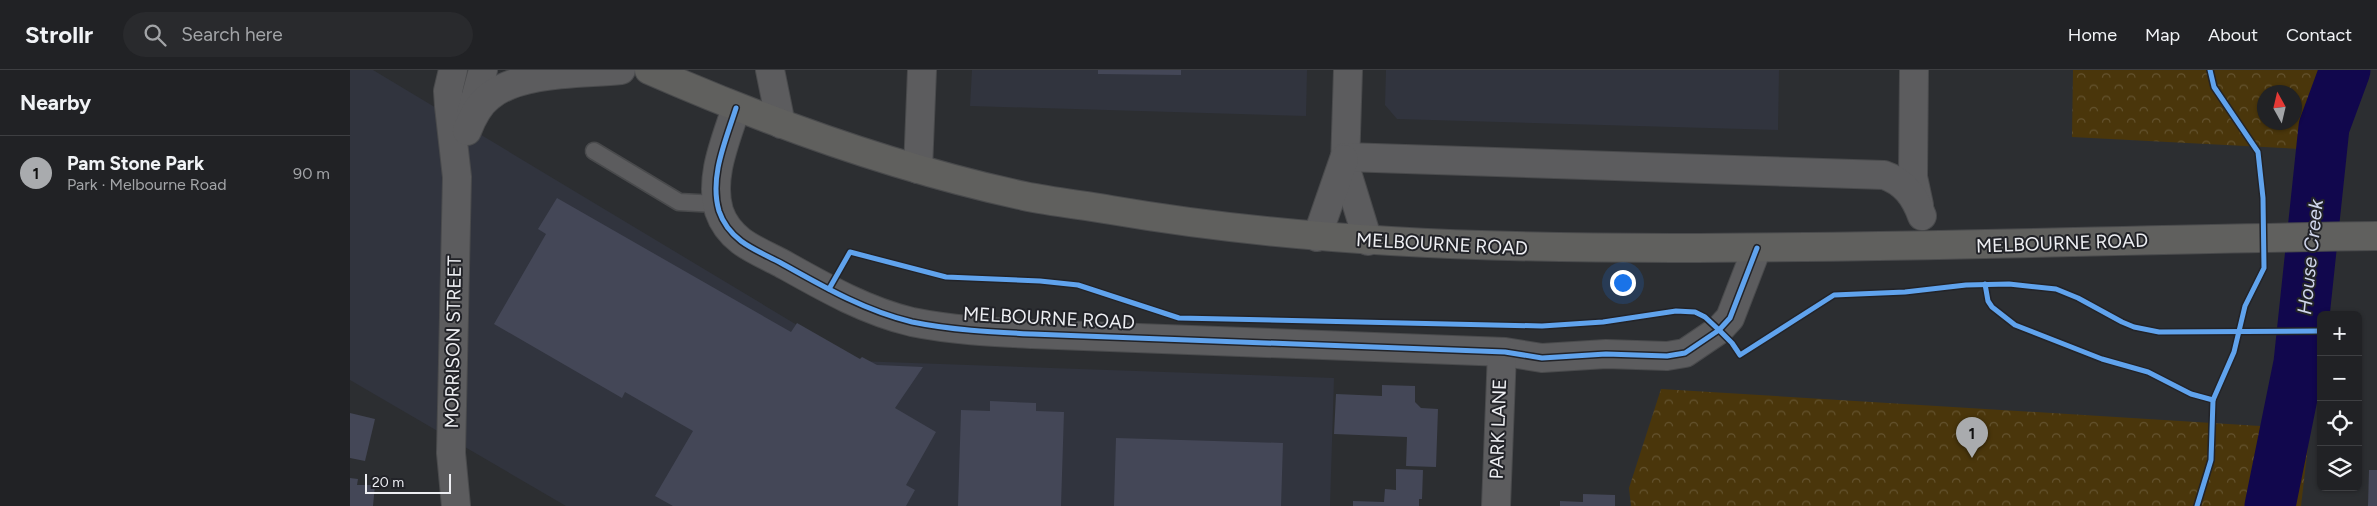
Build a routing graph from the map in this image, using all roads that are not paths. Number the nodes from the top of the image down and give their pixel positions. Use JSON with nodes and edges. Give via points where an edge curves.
{"nodes":[{"id":1,"x":453,"y":70,"type":"edge"},
{"id":2,"x":484,"y":70,"type":"edge"},
{"id":3,"x":621,"y":70,"type":"edge"},
{"id":4,"x":649,"y":70,"type":"edge"},
{"id":5,"x":770,"y":70,"type":"edge"},
{"id":6,"x":922,"y":70,"type":"edge"},
{"id":7,"x":1348,"y":70,"type":"edge"},
{"id":8,"x":1914,"y":70,"type":"edge"},
{"id":9,"x":736,"y":108,"type":"junction"},
{"id":10,"x":781,"y":124,"type":"junction"},
{"id":11,"x":467,"y":131,"type":"junction"},
{"id":12,"x":1912,"y":136,"type":"junction"},
{"id":13,"x":594,"y":151,"type":"dead end"},
{"id":14,"x":1344,"y":157,"type":"junction"},
{"id":15,"x":918,"y":170,"type":"junction"},
{"id":16,"x":1862,"y":174,"type":"junction"},
{"id":17,"x":457,"y":177,"type":"junction"},
{"id":18,"x":718,"y":204,"type":"junction"},
{"id":19,"x":1922,"y":216,"type":"junction"},
{"id":20,"x":2371,"y":236,"type":"edge"},
{"id":21,"x":1317,"y":237,"type":"junction"},
{"id":22,"x":1368,"y":241,"type":"junction"},
{"id":23,"x":1940,"y":247,"type":"junction"},
{"id":24,"x":1757,"y":248,"type":"junction"},
{"id":25,"x":1502,"y":352,"type":"junction"},
{"id":26,"x":456,"y":506,"type":"edge"},
{"id":27,"x":1496,"y":506,"type":"edge"}],
"edges":[{"from":1,"to":17,"type":"street","name":"MORRISON STREET","via":[[448,106]]},
{"from":2,"to":11,"type":"street","name":"MORRISON STREET"},
{"from":3,"to":11,"type":"street","name":"MORRISON STREET","via":[[542,77],[507,86],[480,105]]},
{"from":4,"to":9,"type":"main road","name":"MELBOURNE ROAD"},
{"from":5,"to":10,"type":"street"},
{"from":6,"to":15,"type":"street"},
{"from":7,"to":14,"type":"street"},
{"from":8,"to":12,"type":"street"},
{"from":9,"to":10,"type":"main road","name":"MELBOURNE ROAD"},
{"from":9,"to":18,"type":"street","name":"MELBOURNE ROAD","via":[[719,164]]},
{"from":10,"to":15,"type":"main road","name":"MELBOURNE ROAD"},
{"from":11,"to":17,"type":"street","name":"MORRISON STREET"},
{"from":12,"to":16,"type":"street","via":[[1906,149],[1890,164]]},
{"from":12,"to":19,"type":"street","via":[[1913,177]]},
{"from":13,"to":18,"type":"lane","via":[[680,202]]},
{"from":14,"to":16,"type":"street"},
{"from":14,"to":21,"type":"street"},
{"from":14,"to":22,"type":"street"},
{"from":15,"to":21,"type":"main road","name":"MELBOURNE ROAD","via":[[1035,198],[1173,221]]},
{"from":16,"to":19,"type":"street","via":[[1884,175],[1900,183]]},
{"from":17,"to":26,"type":"street","name":"MORRISON STREET","via":[[450,452]]},
{"from":18,"to":25,"type":"street","name":"MELBOURNE ROAD","via":[[724,222],[742,242],[828,289],[880,312],[921,323],[981,331]]},
{"from":19,"to":23,"type":"street"},
{"from":20,"to":23,"type":"main road","name":"MELBOURNE ROAD"},
{"from":21,"to":22,"type":"main road","name":"MELBOURNE ROAD"},
{"from":22,"to":24,"type":"main road","name":"MELBOURNE ROAD","via":[[1541,248]]},
{"from":23,"to":24,"type":"main road","name":"MELBOURNE ROAD"},
{"from":24,"to":25,"type":"street","name":"MELBOURNE ROAD","via":[[1730,318],[1719,330],[1685,353],[1542,358]]},
{"from":25,"to":27,"type":"street","name":"PARK LANE"}]}
